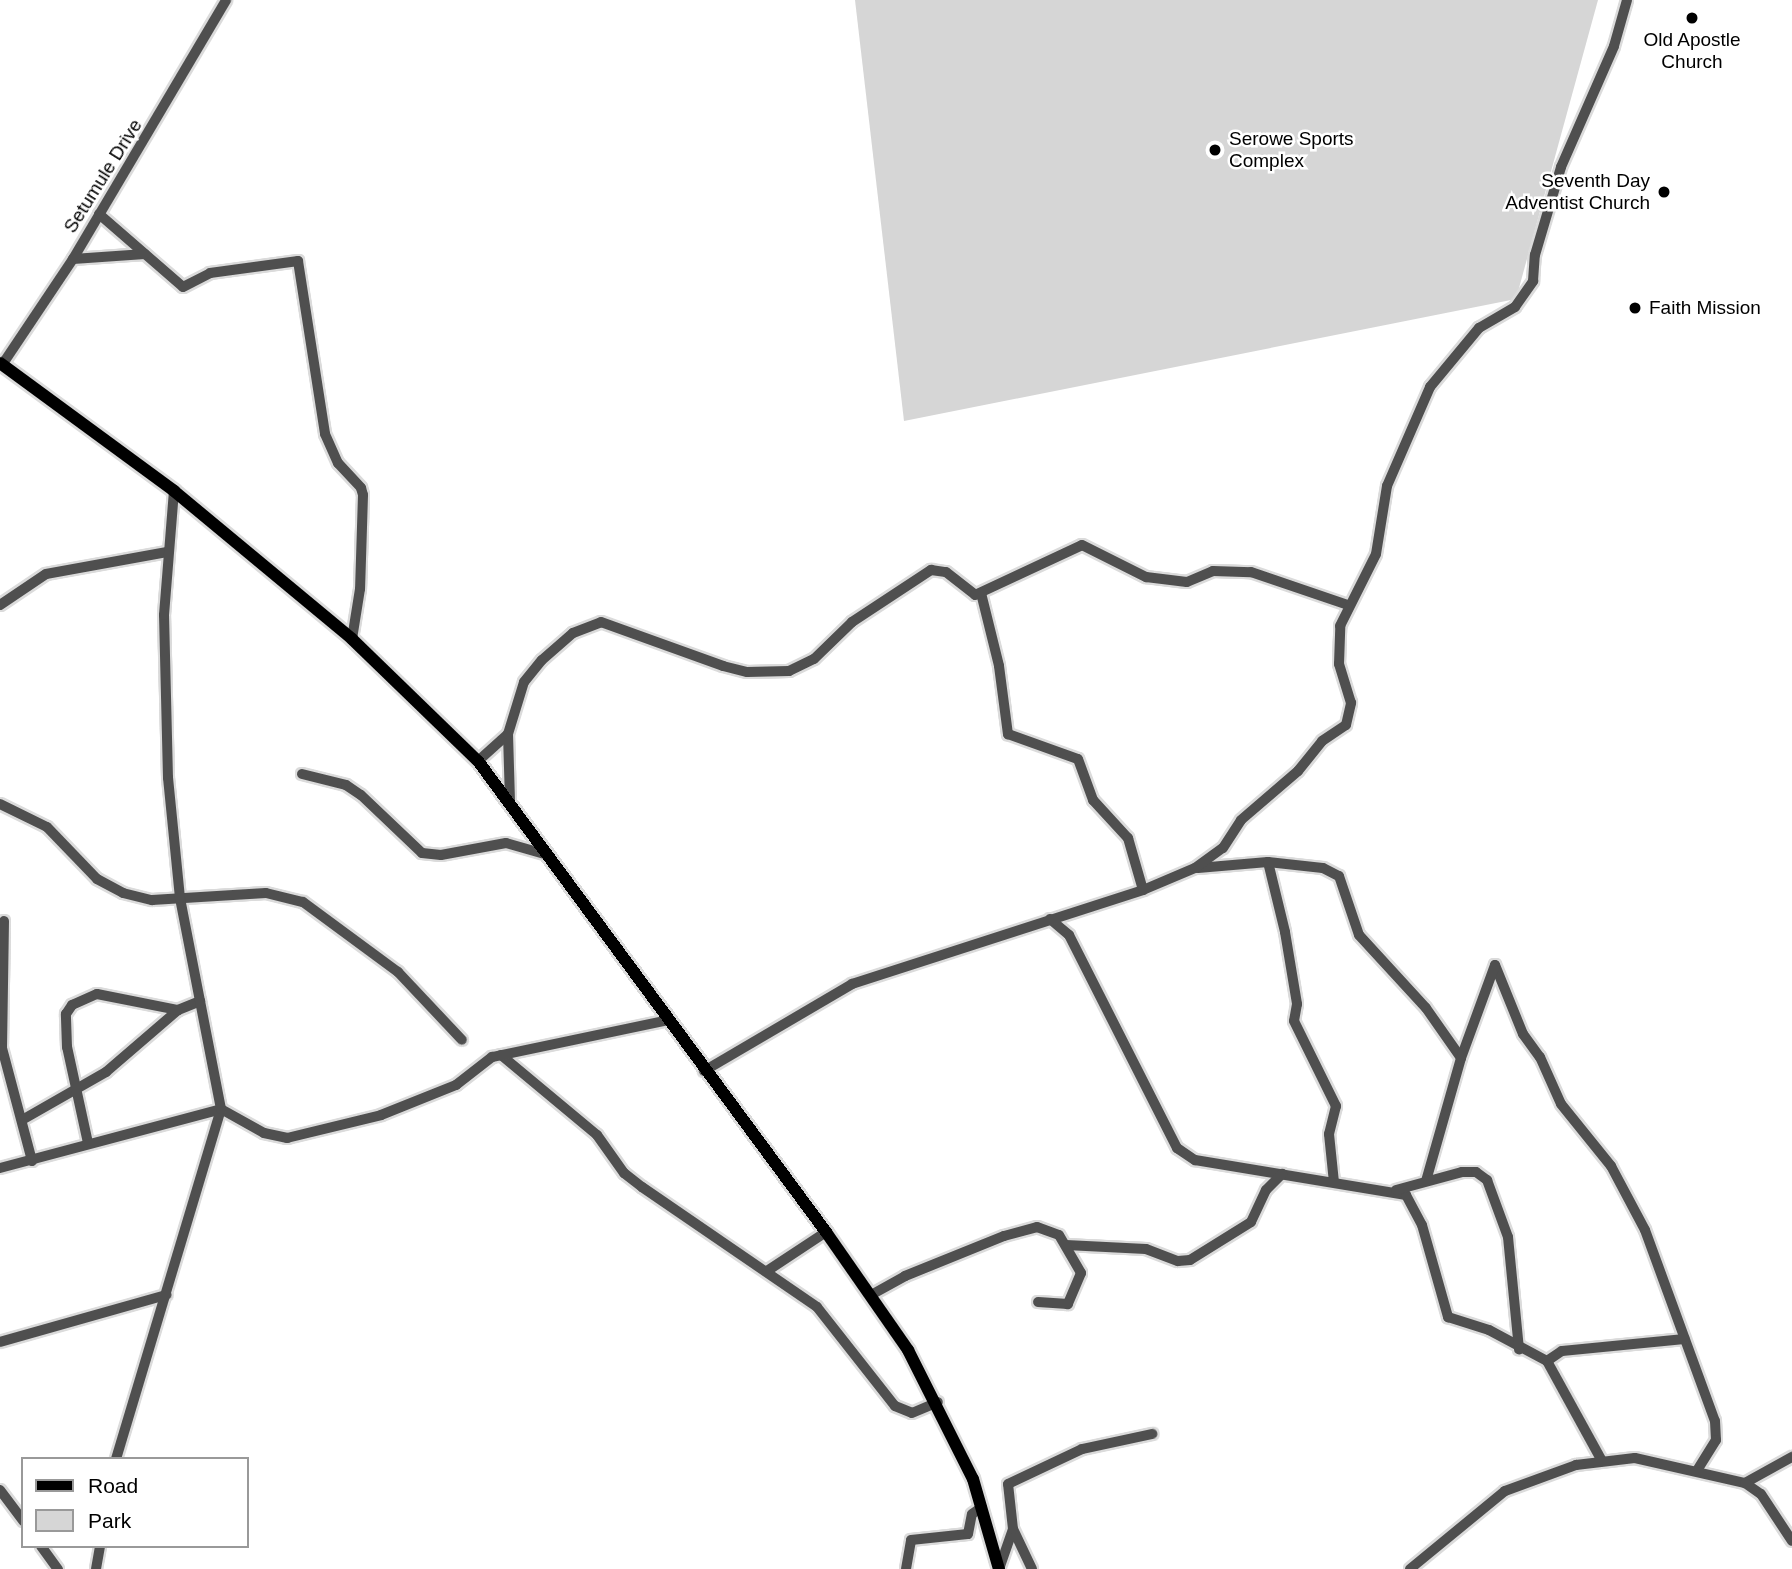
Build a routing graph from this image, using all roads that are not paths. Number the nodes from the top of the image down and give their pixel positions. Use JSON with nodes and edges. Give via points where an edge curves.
{"nodes":[{"id":1,"x":226,"y":0,"type":"edge"},
{"id":2,"x":1627,"y":0,"type":"edge"},
{"id":3,"x":99,"y":214,"type":"junction"},
{"id":4,"x":145,"y":254,"type":"junction"},
{"id":5,"x":73,"y":259,"type":"junction"},
{"id":6,"x":1,"y":364,"type":"edge"},
{"id":7,"x":174,"y":491,"type":"junction"},
{"id":8,"x":167,"y":552,"type":"junction"},
{"id":9,"x":981,"y":593,"type":"junction"},
{"id":10,"x":0,"y":605,"type":"edge"},
{"id":11,"x":1348,"y":605,"type":"junction"},
{"id":12,"x":352,"y":639,"type":"junction"},
{"id":13,"x":508,"y":734,"type":"junction"},
{"id":14,"x":478,"y":761,"type":"junction"},
{"id":15,"x":302,"y":774,"type":"dead end"},
{"id":16,"x":510,"y":803,"type":"junction"},
{"id":17,"x":0,"y":804,"type":"edge"},
{"id":18,"x":544,"y":854,"type":"junction"},
{"id":19,"x":1268,"y":862,"type":"junction"},
{"id":20,"x":1195,"y":868,"type":"junction"},
{"id":21,"x":1143,"y":890,"type":"junction"},
{"id":22,"x":180,"y":898,"type":"junction"},
{"id":23,"x":1050,"y":919,"type":"junction"},
{"id":24,"x":2,"y":927,"type":"edge"},
{"id":25,"x":200,"y":1001,"type":"junction"},
{"id":26,"x":178,"y":1010,"type":"junction"},
{"id":27,"x":669,"y":1020,"type":"junction"},
{"id":28,"x":462,"y":1040,"type":"dead end"},
{"id":29,"x":501,"y":1055,"type":"junction"},
{"id":30,"x":1461,"y":1058,"type":"junction"},
{"id":31,"x":704,"y":1071,"type":"junction"},
{"id":32,"x":74,"y":1092,"type":"junction"},
{"id":33,"x":221,"y":1109,"type":"junction"},
{"id":34,"x":22,"y":1120,"type":"junction"},
{"id":35,"x":88,"y":1143,"type":"junction"},
{"id":36,"x":32,"y":1161,"type":"junction"},
{"id":37,"x":0,"y":1168,"type":"edge"},
{"id":38,"x":1282,"y":1174,"type":"junction"},
{"id":39,"x":1426,"y":1181,"type":"junction"},
{"id":40,"x":1334,"y":1182,"type":"junction"},
{"id":41,"x":1396,"y":1191,"type":"junction"},
{"id":42,"x":827,"y":1232,"type":"junction"},
{"id":43,"x":1066,"y":1245,"type":"junction"},
{"id":44,"x":767,"y":1271,"type":"junction"},
{"id":45,"x":166,"y":1295,"type":"junction"},
{"id":46,"x":871,"y":1295,"type":"junction"},
{"id":47,"x":1038,"y":1302,"type":"dead end"},
{"id":48,"x":1684,"y":1339,"type":"junction"},
{"id":49,"x":0,"y":1342,"type":"edge"},
{"id":50,"x":1519,"y":1349,"type":"junction"},
{"id":51,"x":1547,"y":1362,"type":"junction"},
{"id":52,"x":938,"y":1402,"type":"junction"},
{"id":53,"x":1152,"y":1433,"type":"dead end"},
{"id":54,"x":117,"y":1457,"type":"edge"},
{"id":55,"x":1792,"y":1457,"type":"edge"},
{"id":56,"x":1602,"y":1461,"type":"junction"},
{"id":57,"x":1697,"y":1471,"type":"junction"},
{"id":58,"x":1745,"y":1483,"type":"junction"},
{"id":59,"x":0,"y":1490,"type":"edge"},
{"id":60,"x":982,"y":1507,"type":"junction"},
{"id":61,"x":21,"y":1518,"type":"edge"},
{"id":62,"x":1013,"y":1529,"type":"junction"},
{"id":63,"x":1792,"y":1541,"type":"edge"},
{"id":64,"x":42,"y":1548,"type":"edge"},
{"id":65,"x":100,"y":1548,"type":"edge"},
{"id":66,"x":58,"y":1569,"type":"edge"},
{"id":67,"x":96,"y":1569,"type":"edge"},
{"id":68,"x":906,"y":1569,"type":"edge"},
{"id":69,"x":999,"y":1569,"type":"edge"},
{"id":70,"x":1032,"y":1569,"type":"edge"},
{"id":71,"x":1410,"y":1569,"type":"edge"}],
"edges":[{"from":1,"to":3,"type":"street","name":"Setumule Drive"},
{"from":2,"to":11,"type":"street","via":[[1614,46],[1561,167],[1535,255],[1533,281],[1515,307],[1479,328],[1430,387],[1384,495],[1376,554]]},
{"from":3,"to":4,"type":"street"},
{"from":3,"to":5,"type":"street","name":"Setumule Drive"},
{"from":4,"to":5,"type":"street"},
{"from":4,"to":12,"type":"street","via":[[183,287],[210,273],[298,261],[326,434],[338,463],[363,495],[360,589]]},
{"from":5,"to":6,"type":"street","name":"Setumule Drive"},
{"from":6,"to":7,"type":"main road"},
{"from":7,"to":8,"type":"street"},
{"from":7,"to":12,"type":"main road"},
{"from":8,"to":10,"type":"street","via":[[46,574]]},
{"from":8,"to":22,"type":"street","via":[[165,730]]},
{"from":9,"to":11,"type":"street","via":[[1082,545],[1146,577],[1187,582],[1213,571],[1251,572]]},
{"from":9,"to":13,"type":"street","via":[[968,594],[946,572],[932,570],[852,622],[814,659],[789,671],[747,672],[601,622],[590,624],[542,660],[524,682]]},
{"from":9,"to":21,"type":"street","via":[[999,666],[1008,734],[1078,759],[1093,800],[1128,838]]},
{"from":11,"to":20,"type":"street","via":[[1337,645],[1350,691],[1346,725],[1322,741],[1298,771],[1241,820],[1223,848]]},
{"from":12,"to":14,"type":"main road"},
{"from":13,"to":14,"type":"street"},
{"from":13,"to":16,"type":"street"},
{"from":14,"to":16,"type":"main road"},
{"from":15,"to":18,"type":"street","via":[[346,785],[362,795],[422,853],[441,855],[506,843]]},
{"from":16,"to":18,"type":"main road"},
{"from":17,"to":22,"type":"street","via":[[47,827],[110,887],[152,900]]},
{"from":18,"to":27,"type":"main road"},
{"from":19,"to":20,"type":"street"},
{"from":19,"to":30,"type":"street","via":[[1322,868],[1339,876],[1359,935],[1426,1008]]},
{"from":19,"to":40,"type":"street","via":[[1297,1004],[1294,1021],[1336,1106],[1329,1134]]},
{"from":20,"to":21,"type":"street"},
{"from":21,"to":23,"type":"street"},
{"from":22,"to":25,"type":"street"},
{"from":22,"to":28,"type":"street","via":[[266,893],[303,902],[398,972]]},
{"from":23,"to":31,"type":"street","via":[[852,984]]},
{"from":23,"to":38,"type":"street","via":[[1069,935],[1177,1148],[1195,1160]]},
{"from":24,"to":34,"type":"street","via":[[2,1048]]},
{"from":25,"to":26,"type":"street"},
{"from":25,"to":33,"type":"street"},
{"from":26,"to":32,"type":"street","via":[[133,1052]]},
{"from":26,"to":32,"type":"street","via":[[97,994],[72,1004],[65,1025]]},
{"from":27,"to":29,"type":"street"},
{"from":27,"to":31,"type":"main road"},
{"from":29,"to":33,"type":"street","via":[[436,1093],[381,1115],[287,1138],[264,1133]]},
{"from":29,"to":44,"type":"street","via":[[597,1135],[624,1173]]},
{"from":30,"to":39,"type":"street"},
{"from":30,"to":48,"type":"street","via":[[1495,965],[1522,1034],[1540,1057],[1561,1104],[1611,1166],[1633,1207]]},
{"from":31,"to":42,"type":"main road"},
{"from":32,"to":34,"type":"street"},
{"from":32,"to":35,"type":"street"},
{"from":33,"to":35,"type":"street"},
{"from":33,"to":45,"type":"street"},
{"from":34,"to":36,"type":"street"},
{"from":35,"to":36,"type":"street"},
{"from":36,"to":37,"type":"street"},
{"from":38,"to":40,"type":"street"},
{"from":38,"to":43,"type":"street","via":[[1266,1190],[1251,1223],[1190,1260],[1178,1261],[1146,1249]]},
{"from":39,"to":41,"type":"street"},
{"from":39,"to":50,"type":"street","via":[[1471,1171],[1491,1186],[1508,1237]]},
{"from":40,"to":41,"type":"street"},
{"from":41,"to":50,"type":"street","via":[[1406,1195],[1418,1213],[1448,1318],[1489,1330]]},
{"from":42,"to":44,"type":"street"},
{"from":42,"to":46,"type":"main road"},
{"from":43,"to":46,"type":"street","via":[[1049,1228],[1020,1230],[905,1276]]},
{"from":43,"to":47,"type":"street","via":[[1081,1268],[1072,1300],[1061,1306]]},
{"from":44,"to":52,"type":"street","via":[[817,1307],[895,1406],[912,1413]]},
{"from":45,"to":49,"type":"street"},
{"from":45,"to":54,"type":"street"},
{"from":46,"to":52,"type":"main road"},
{"from":48,"to":51,"type":"street","via":[[1562,1351]]},
{"from":48,"to":57,"type":"street","via":[[1717,1431],[1712,1450]]},
{"from":50,"to":51,"type":"street"},
{"from":51,"to":56,"type":"street"},
{"from":52,"to":60,"type":"main road"},
{"from":53,"to":62,"type":"street","via":[[1082,1449],[1008,1484]]},
{"from":55,"to":58,"type":"street"},
{"from":56,"to":57,"type":"street","via":[[1635,1458]]},
{"from":56,"to":71,"type":"street","via":[[1536,1477],[1505,1492]]},
{"from":57,"to":58,"type":"street"},
{"from":58,"to":63,"type":"street","via":[[1761,1494]]},
{"from":59,"to":61,"type":"street"},
{"from":60,"to":68,"type":"street","via":[[972,1514],[970,1531],[962,1537],[911,1540]]},
{"from":60,"to":69,"type":"main road"},
{"from":62,"to":69,"type":"street"},
{"from":62,"to":70,"type":"street"},
{"from":64,"to":66,"type":"street"},
{"from":65,"to":67,"type":"street"}]}
